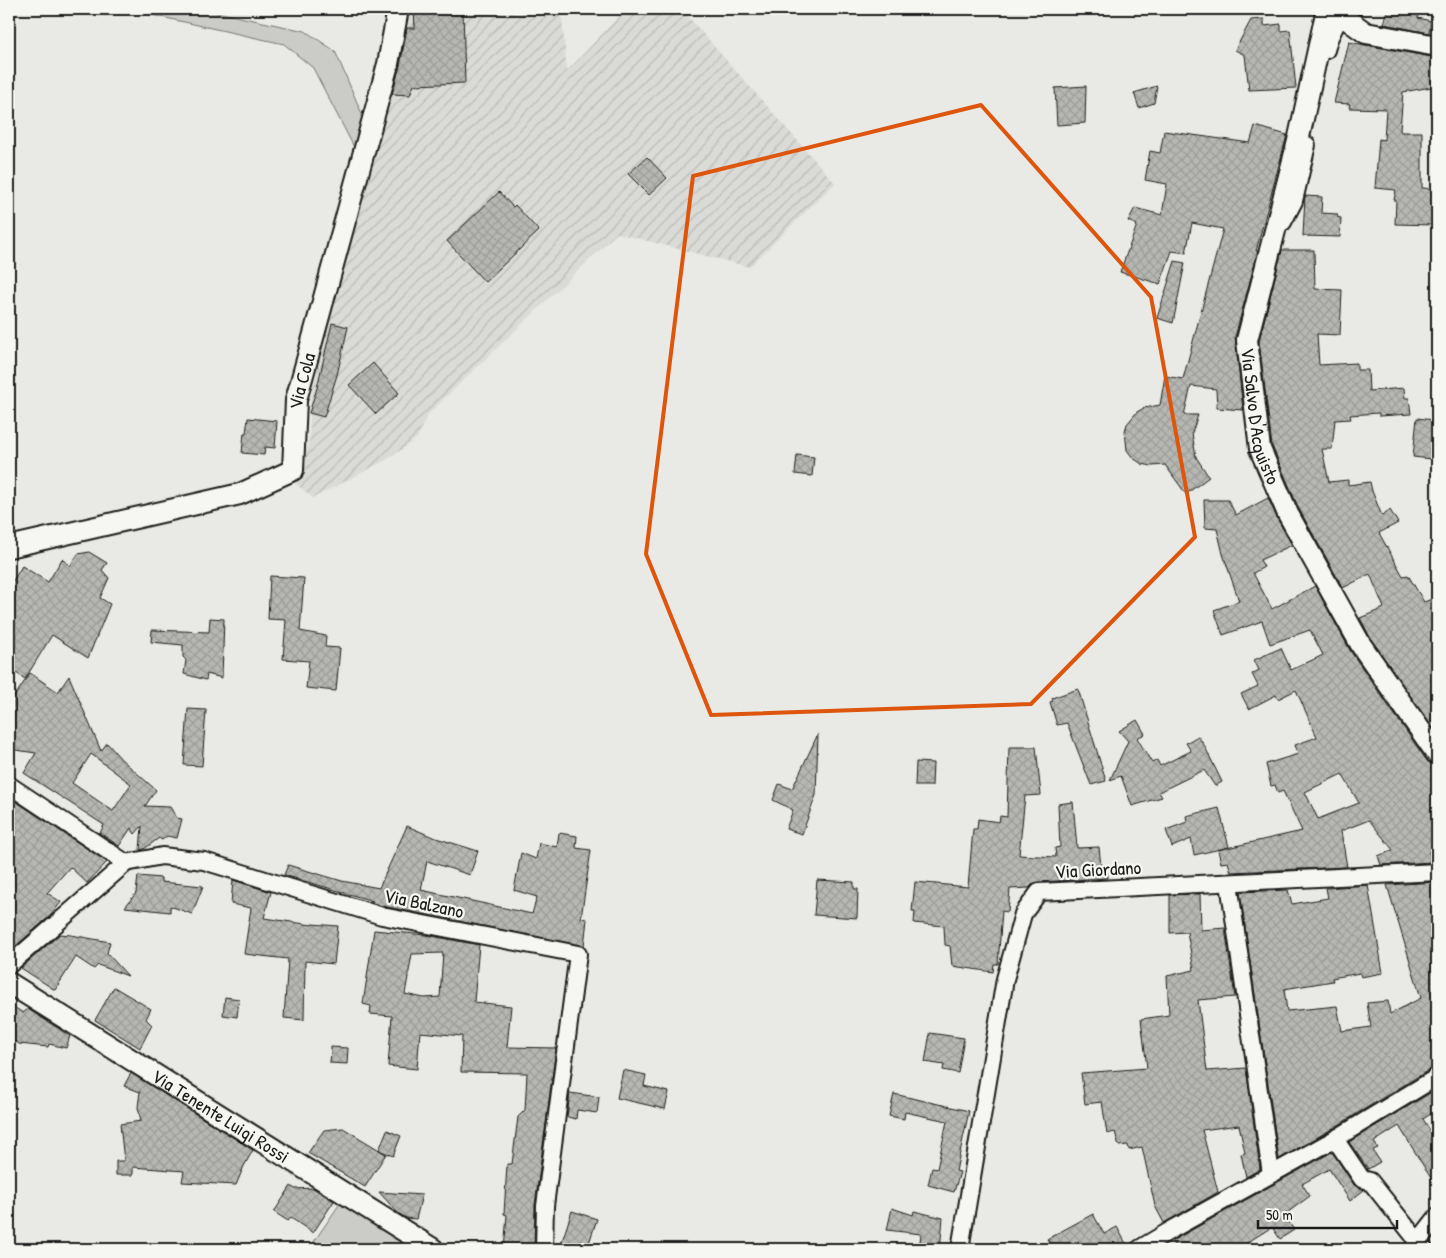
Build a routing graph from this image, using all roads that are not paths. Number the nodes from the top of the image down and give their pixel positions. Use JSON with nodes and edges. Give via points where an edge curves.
{"nodes":[{"id":1,"x":398,"y":9,"type":"edge"},
{"id":2,"x":1327,"y":9,"type":"edge"},
{"id":3,"x":1346,"y":14,"type":"edge"},
{"id":4,"x":1437,"y":46,"type":"edge"},
{"id":5,"x":1271,"y":246,"type":"junction"},
{"id":6,"x":11,"y":550,"type":"edge"},
{"id":7,"x":1437,"y":754,"type":"edge"},
{"id":8,"x":9,"y":785,"type":"edge"},
{"id":9,"x":126,"y":863,"type":"junction"},
{"id":10,"x":1437,"y":872,"type":"edge"},
{"id":11,"x":1229,"y":883,"type":"junction"},
{"id":12,"x":9,"y":965,"type":"edge"},
{"id":13,"x":9,"y":983,"type":"edge"},
{"id":14,"x":1437,"y":1077,"type":"edge"},
{"id":15,"x":1335,"y":1139,"type":"junction"},
{"id":16,"x":1271,"y":1174,"type":"junction"},
{"id":17,"x":1437,"y":1217,"type":"edge"},
{"id":18,"x":1418,"y":1247,"type":"edge"},
{"id":19,"x":433,"y":1249,"type":"edge"},
{"id":20,"x":544,"y":1249,"type":"edge"},
{"id":21,"x":960,"y":1249,"type":"edge"},
{"id":22,"x":1138,"y":1249,"type":"edge"}],
"edges":[{"from":1,"to":6,"type":"street","name":"Via Cola","via":[[388,64],[296,400],[293,470],[240,494]]},
{"from":2,"to":5,"type":"street","name":"Via Salvo D'Acquisto"},
{"from":3,"to":4,"type":"street","via":[[1366,33]]},
{"from":3,"to":5,"type":"street","via":[[1338,20],[1328,39],[1294,201]]},
{"from":5,"to":7,"type":"street","name":"Via Salvo D'Acquisto","via":[[1247,340],[1260,449],[1288,514],[1361,645]]},
{"from":8,"to":9,"type":"street"},
{"from":9,"to":12,"type":"street"},
{"from":9,"to":20,"type":"street","name":"Via Balzano","via":[[162,856],[204,861],[382,916],[578,954],[545,1206]]},
{"from":10,"to":11,"type":"street","name":"Via Giordano"},
{"from":11,"to":16,"type":"street"},
{"from":11,"to":21,"type":"street","name":"Via Giordano","via":[[1039,892],[1023,914],[1005,979]]},
{"from":13,"to":19,"type":"street","name":"Via Tenente Luigi Rossi"},
{"from":14,"to":15,"type":"street"},
{"from":15,"to":16,"type":"street"},
{"from":15,"to":18,"type":"street","via":[[1362,1179],[1370,1181]]},
{"from":16,"to":22,"type":"street"},
{"from":17,"to":18,"type":"street"}]}
